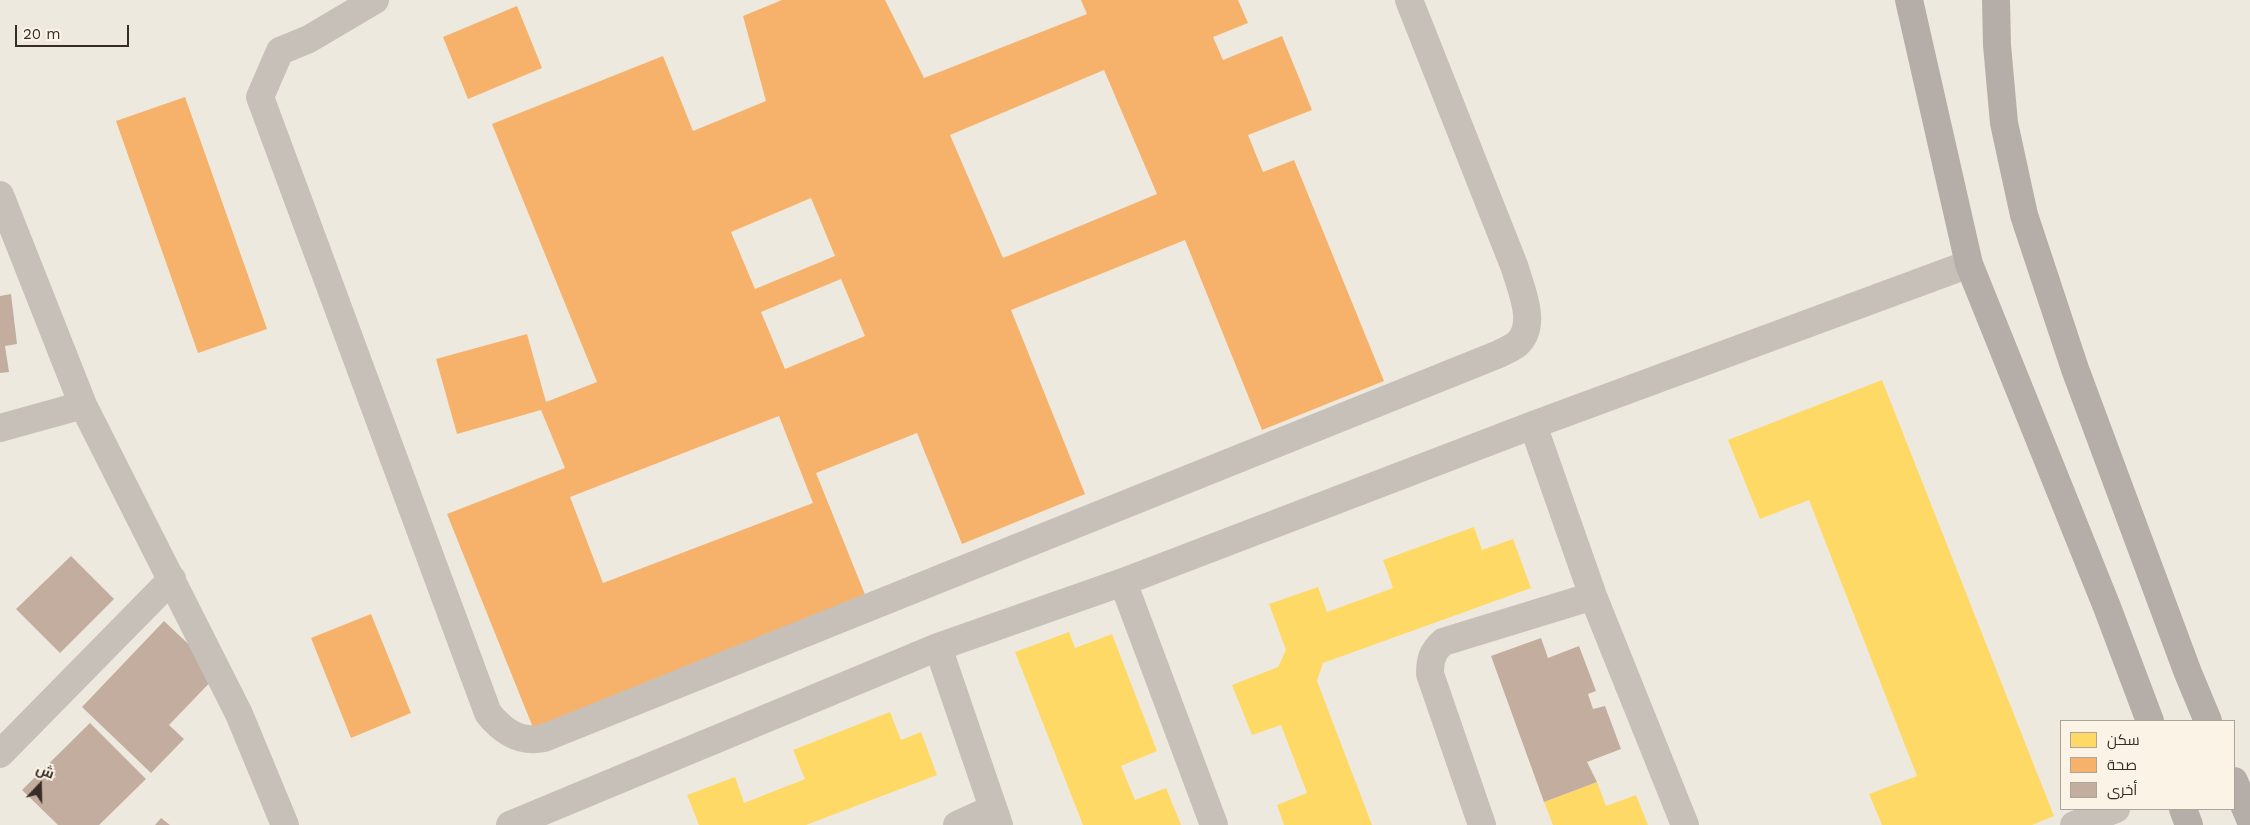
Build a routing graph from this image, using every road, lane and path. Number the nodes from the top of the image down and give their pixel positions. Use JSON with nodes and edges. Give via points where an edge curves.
{"nodes":[{"id":1,"x":375,"y":0,"type":"edge"},
{"id":2,"x":1909,"y":0,"type":"edge"},
{"id":3,"x":1996,"y":0,"type":"edge"},
{"id":4,"x":1416,"y":2,"type":"edge"},
{"id":5,"x":0,"y":195,"type":"edge"},
{"id":6,"x":1969,"y":264,"type":"junction"},
{"id":7,"x":83,"y":405,"type":"junction"},
{"id":8,"x":1533,"y":425,"type":"junction"},
{"id":9,"x":0,"y":428,"type":"edge"},
{"id":10,"x":172,"y":579,"type":"junction"},
{"id":11,"x":1123,"y":582,"type":"junction"},
{"id":12,"x":1592,"y":596,"type":"junction"},
{"id":13,"x":938,"y":647,"type":"junction"},
{"id":14,"x":2150,"y":720,"type":"edge"},
{"id":15,"x":2208,"y":720,"type":"edge"},
{"id":16,"x":0,"y":754,"type":"edge"},
{"id":17,"x":2235,"y":783,"type":"edge"},
{"id":18,"x":2113,"y":810,"type":"edge"},
{"id":19,"x":2183,"y":810,"type":"edge"},
{"id":20,"x":995,"y":817,"type":"edge"},
{"id":21,"x":2250,"y":819,"type":"edge"},
{"id":22,"x":524,"y":822,"type":"edge"},
{"id":23,"x":285,"y":825,"type":"edge"},
{"id":24,"x":957,"y":825,"type":"edge"},
{"id":25,"x":1214,"y":825,"type":"edge"},
{"id":26,"x":1482,"y":825,"type":"edge"},
{"id":27,"x":1685,"y":825,"type":"edge"},
{"id":28,"x":2074,"y":825,"type":"edge"},
{"id":29,"x":2188,"y":825,"type":"edge"}],
"edges":[{"from":1,"to":4,"type":"street","via":[[309,40],[280,52],[260,97],[488,713],[508,733],[532,741],[1472,365],[1518,343],[1525,330],[1528,310]]},
{"from":2,"to":6,"type":"main road"},
{"from":3,"to":15,"type":"main road","via":[[2004,123],[2024,215],[2075,369]]},
{"from":5,"to":7,"type":"street"},
{"from":6,"to":8,"type":"street"},
{"from":6,"to":14,"type":"main road"},
{"from":7,"to":9,"type":"street"},
{"from":7,"to":10,"type":"street"},
{"from":8,"to":11,"type":"street"},
{"from":8,"to":12,"type":"street"},
{"from":10,"to":16,"type":"street"},
{"from":10,"to":23,"type":"street","via":[[239,714]]},
{"from":11,"to":13,"type":"street"},
{"from":11,"to":25,"type":"street"},
{"from":12,"to":26,"type":"street","via":[[1442,642],[1434,651],[1430,674]]},
{"from":12,"to":27,"type":"street"},
{"from":13,"to":20,"type":"street"},
{"from":13,"to":22,"type":"street"},
{"from":17,"to":21,"type":"main road"},
{"from":18,"to":28,"type":"street"},
{"from":19,"to":29,"type":"main road"},
{"from":20,"to":24,"type":"street"}]}
